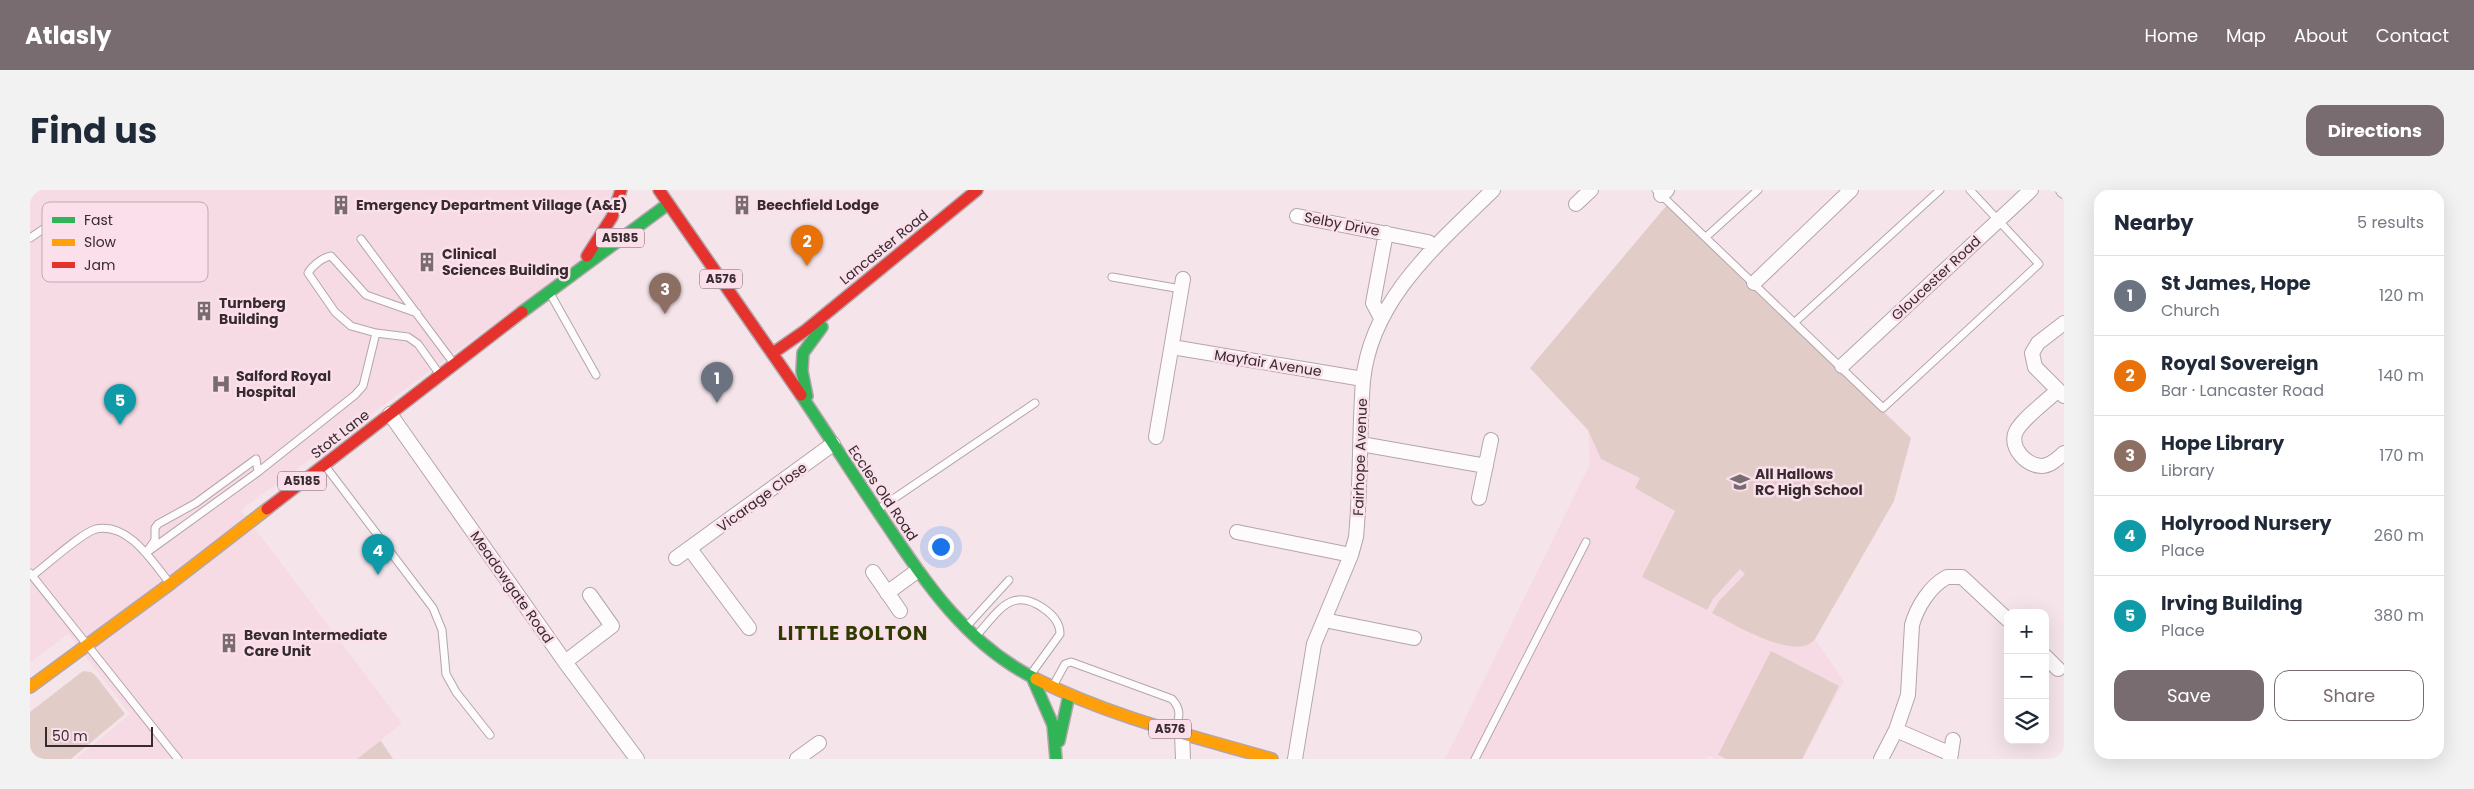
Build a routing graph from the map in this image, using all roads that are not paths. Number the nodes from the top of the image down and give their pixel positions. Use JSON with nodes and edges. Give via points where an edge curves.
{"nodes":[{"id":1,"x":621,"y":190,"type":"edge"},
{"id":2,"x":659,"y":190,"type":"edge"},
{"id":3,"x":977,"y":190,"type":"edge"},
{"id":4,"x":1493,"y":190,"type":"edge"},
{"id":5,"x":1591,"y":190,"type":"edge"},
{"id":6,"x":1758,"y":190,"type":"edge"},
{"id":7,"x":1851,"y":190,"type":"edge"},
{"id":8,"x":1940,"y":190,"type":"edge"},
{"id":9,"x":1970,"y":190,"type":"edge"},
{"id":10,"x":2031,"y":190,"type":"edge"},
{"id":11,"x":1661,"y":192,"type":"edge"},
{"id":12,"x":668,"y":204,"type":"junction"},
{"id":13,"x":1576,"y":204,"type":"dead end"},
{"id":14,"x":1297,"y":216,"type":"dead end"},
{"id":15,"x":1998,"y":220,"type":"junction"},
{"id":16,"x":42,"y":230,"type":"edge"},
{"id":17,"x":1386,"y":233,"type":"junction"},
{"id":18,"x":1706,"y":237,"type":"junction"},
{"id":19,"x":30,"y":238,"type":"edge"},
{"id":20,"x":361,"y":238,"type":"dead end"},
{"id":21,"x":1435,"y":247,"type":"junction"},
{"id":22,"x":573,"y":274,"type":"junction"},
{"id":23,"x":1112,"y":277,"type":"dead end"},
{"id":24,"x":1754,"y":282,"type":"junction"},
{"id":25,"x":1182,"y":284,"type":"joint"},
{"id":26,"x":550,"y":292,"type":"junction"},
{"id":27,"x":833,"y":308,"type":"junction"},
{"id":28,"x":417,"y":313,"type":"junction"},
{"id":29,"x":1381,"y":318,"type":"junction"},
{"id":30,"x":1795,"y":322,"type":"junction"},
{"id":31,"x":2064,"y":323,"type":"edge"},
{"id":32,"x":376,"y":333,"type":"junction"},
{"id":33,"x":1172,"y":347,"type":"junction"},
{"id":34,"x":773,"y":353,"type":"junction"},
{"id":35,"x":453,"y":364,"type":"junction"},
{"id":36,"x":1842,"y":366,"type":"junction"},
{"id":37,"x":440,"y":374,"type":"junction"},
{"id":38,"x":596,"y":375,"type":"dead end"},
{"id":39,"x":1363,"y":379,"type":"junction"},
{"id":40,"x":2061,"y":393,"type":"edge"},
{"id":41,"x":1034,"y":403,"type":"dead end"},
{"id":42,"x":809,"y":406,"type":"junction"},
{"id":43,"x":390,"y":414,"type":"junction"},
{"id":44,"x":1156,"y":436,"type":"dead end"},
{"id":45,"x":1492,"y":440,"type":"dead end"},
{"id":46,"x":833,"y":444,"type":"junction"},
{"id":47,"x":1361,"y":444,"type":"junction"},
{"id":48,"x":2064,"y":453,"type":"edge"},
{"id":49,"x":324,"y":464,"type":"junction"},
{"id":50,"x":1486,"y":466,"type":"junction"},
{"id":51,"x":258,"y":472,"type":"junction"},
{"id":52,"x":1479,"y":498,"type":"dead end"},
{"id":53,"x":877,"y":510,"type":"junction"},
{"id":54,"x":1237,"y":532,"type":"dead end"},
{"id":55,"x":1586,"y":542,"type":"dead end"},
{"id":56,"x":690,"y":549,"type":"junction"},
{"id":57,"x":146,"y":553,"type":"junction"},
{"id":58,"x":1351,"y":555,"type":"junction"},
{"id":59,"x":676,"y":558,"type":"dead end"},
{"id":60,"x":917,"y":571,"type":"junction"},
{"id":61,"x":873,"y":572,"type":"dead end"},
{"id":62,"x":32,"y":574,"type":"edge"},
{"id":63,"x":1009,"y":580,"type":"dead end"},
{"id":64,"x":170,"y":584,"type":"junction"},
{"id":65,"x":887,"y":592,"type":"junction"},
{"id":66,"x":590,"y":595,"type":"dead end"},
{"id":67,"x":900,"y":611,"type":"dead end"},
{"id":68,"x":2004,"y":616,"type":"edge"},
{"id":69,"x":1324,"y":620,"type":"junction"},
{"id":70,"x":749,"y":628,"type":"dead end"},
{"id":71,"x":965,"y":628,"type":"junction"},
{"id":72,"x":975,"y":636,"type":"junction"},
{"id":73,"x":1414,"y":638,"type":"dead end"},
{"id":74,"x":87,"y":643,"type":"junction"},
{"id":75,"x":2049,"y":660,"type":"edge"},
{"id":76,"x":565,"y":662,"type":"junction"},
{"id":77,"x":2058,"y":669,"type":"dead end"},
{"id":78,"x":1031,"y":677,"type":"junction"},
{"id":79,"x":30,"y":687,"type":"edge"},
{"id":80,"x":1052,"y":687,"type":"junction"},
{"id":81,"x":1068,"y":695,"type":"junction"},
{"id":82,"x":1896,"y":730,"type":"junction"},
{"id":83,"x":1179,"y":732,"type":"junction"},
{"id":84,"x":490,"y":735,"type":"dead end"},
{"id":85,"x":1953,"y":740,"type":"dead end"},
{"id":86,"x":819,"y":743,"type":"dead end"},
{"id":87,"x":1056,"y":754,"type":"edge"},
{"id":88,"x":1950,"y":756,"type":"edge"},
{"id":89,"x":178,"y":759,"type":"edge"},
{"id":90,"x":637,"y":759,"type":"edge"},
{"id":91,"x":797,"y":759,"type":"edge"},
{"id":92,"x":1183,"y":759,"type":"edge"},
{"id":93,"x":1272,"y":759,"type":"edge"},
{"id":94,"x":1296,"y":759,"type":"edge"},
{"id":95,"x":1475,"y":759,"type":"edge"},
{"id":96,"x":1881,"y":759,"type":"edge"}],
"edges":[{"from":1,"to":22,"type":"main road","via":[[612,220]]},
{"from":2,"to":12,"type":"main road","name":"Eccles Old Road","number":"A576"},
{"from":3,"to":27,"type":"main road","name":"Lancaster Road"},
{"from":4,"to":21,"type":"street","name":"Fairhope Avenue"},
{"from":5,"to":13,"type":"street"},
{"from":6,"to":18,"type":"lane"},
{"from":7,"to":24,"type":"street"},
{"from":8,"to":30,"type":"lane"},
{"from":9,"to":15,"type":"lane"},
{"from":10,"to":15,"type":"street","name":"Gloucester Road"},
{"from":11,"to":18,"type":"lane"},
{"from":12,"to":22,"type":"main road","name":"Stott Lane","number":"A5185"},
{"from":12,"to":34,"type":"main road","name":"Eccles Old Road","number":"A576"},
{"from":14,"to":17,"type":"street","name":"Selby Drive"},
{"from":15,"to":36,"type":"street","name":"Gloucester Road"},
{"from":15,"to":36,"type":"lane","via":[[2039,264],[1883,408]]},
{"from":16,"to":19,"type":"lane"},
{"from":17,"to":21,"type":"street","name":"Selby Drive","via":[[1428,242]]},
{"from":17,"to":29,"type":"street","name":"Selby Drive","via":[[1373,303]]},
{"from":18,"to":24,"type":"lane"},
{"from":20,"to":28,"type":"lane"},
{"from":21,"to":29,"type":"street","name":"Fairhope Avenue","via":[[1413,271]]},
{"from":22,"to":26,"type":"main road","name":"Stott Lane","number":"A5185"},
{"from":23,"to":25,"type":"lane"},
{"from":24,"to":30,"type":"lane"},
{"from":25,"to":33,"type":"street"},
{"from":26,"to":35,"type":"main road","name":"Stott Lane","number":"A5185"},
{"from":26,"to":38,"type":"lane"},
{"from":27,"to":34,"type":"main road","name":"Lancaster Road"},
{"from":27,"to":42,"type":"main road","name":"Lancaster Road","via":[[803,353],[802,371]]},
{"from":28,"to":32,"type":"lane","via":[[366,294],[331,256],[311,268],[309,277],[335,312],[352,326]]},
{"from":28,"to":35,"type":"lane"},
{"from":29,"to":39,"type":"street","name":"Fairhope Avenue"},
{"from":30,"to":36,"type":"lane"},
{"from":31,"to":40,"type":"street","via":[[2032,353],[2035,367]]},
{"from":32,"to":37,"type":"lane","via":[[408,337],[418,344]]},
{"from":32,"to":51,"type":"lane","via":[[363,386]]},
{"from":33,"to":39,"type":"street","name":"Mayfair Avenue"},
{"from":33,"to":44,"type":"street"},
{"from":34,"to":42,"type":"main road","name":"Eccles Old Road","number":"A576"},
{"from":35,"to":37,"type":"main road","name":"Stott Lane","number":"A5185"},
{"from":37,"to":43,"type":"main road","name":"Stott Lane","number":"A5185"},
{"from":39,"to":47,"type":"street","name":"Fairhope Avenue"},
{"from":40,"to":48,"type":"street","via":[[2018,427],[2014,440],[2019,452],[2034,464],[2047,465]]},
{"from":41,"to":53,"type":"lane"},
{"from":42,"to":46,"type":"main road","name":"Eccles Old Road","number":"A576"},
{"from":43,"to":49,"type":"main road","name":"Stott Lane","number":"A5185"},
{"from":43,"to":76,"type":"street","name":"Meadowgate Road"},
{"from":45,"to":50,"type":"street"},
{"from":46,"to":53,"type":"main road","name":"Eccles Old Road","number":"A576"},
{"from":46,"to":56,"type":"street","name":"Vicarage Close"},
{"from":47,"to":50,"type":"street"},
{"from":47,"to":58,"type":"street","name":"Fairhope Avenue","via":[[1358,516]]},
{"from":49,"to":64,"type":"main road","name":"Stott Lane","number":"A5185"},
{"from":49,"to":84,"type":"lane","via":[[433,608],[442,630],[446,674]]},
{"from":50,"to":52,"type":"street"},
{"from":51,"to":57,"type":"lane"},
{"from":51,"to":57,"type":"lane","via":[[256,459],[196,503],[166,518],[155,528],[155,540]]},
{"from":53,"to":60,"type":"main road","name":"Eccles Old Road","number":"A576"},
{"from":54,"to":58,"type":"street"},
{"from":55,"to":95,"type":"lane"},
{"from":56,"to":59,"type":"street","name":"Vicarage Close"},
{"from":56,"to":70,"type":"street"},
{"from":57,"to":62,"type":"lane","via":[[124,534],[98,529]]},
{"from":57,"to":64,"type":"lane"},
{"from":58,"to":69,"type":"street","name":"Fairhope Avenue"},
{"from":60,"to":65,"type":"street"},
{"from":60,"to":71,"type":"main road","name":"Eccles Old Road","number":"A576","via":[[943,606]]},
{"from":61,"to":65,"type":"street"},
{"from":62,"to":74,"type":"lane"},
{"from":63,"to":71,"type":"lane"},
{"from":64,"to":74,"type":"main road","name":"Stott Lane","number":"A5185"},
{"from":65,"to":67,"type":"street"},
{"from":66,"to":76,"type":"street","via":[[612,626]]},
{"from":68,"to":82,"type":"street","via":[[1967,580],[1956,576],[1943,579],[1915,614],[1908,695]]},
{"from":69,"to":73,"type":"street"},
{"from":69,"to":94,"type":"street","name":"Fairhope Avenue","via":[[1314,644]]},
{"from":71,"to":72,"type":"main road","name":"Eccles Old Road","number":"A576"},
{"from":72,"to":78,"type":"main road","name":"Eccles Old Road","number":"A576","via":[[999,657]]},
{"from":72,"to":78,"type":"lane","via":[[1013,600],[1031,600],[1046,610],[1055,620],[1060,634]]},
{"from":74,"to":79,"type":"main road","name":"Stott Lane","number":"A5185"},
{"from":74,"to":89,"type":"lane"},
{"from":75,"to":77,"type":"street"},
{"from":76,"to":90,"type":"street","name":"Meadowgate Road"},
{"from":78,"to":80,"type":"main road","name":"Eccles Old Road","number":"A576"},
{"from":78,"to":87,"type":"main road","via":[[1050,715]]},
{"from":80,"to":81,"type":"main road","name":"Eccles Old Road","number":"A576"},
{"from":80,"to":83,"type":"lane","via":[[1065,664],[1071,662],[1172,699],[1179,706]]},
{"from":81,"to":83,"type":"main road","name":"Eccles Old Road","number":"A576"},
{"from":81,"to":87,"type":"main road"},
{"from":82,"to":88,"type":"street"},
{"from":82,"to":96,"type":"street"},
{"from":83,"to":92,"type":"street"},
{"from":83,"to":93,"type":"main road","name":"Eccles Old Road","number":"A576"},
{"from":85,"to":88,"type":"street"},
{"from":86,"to":91,"type":"street"}]}
